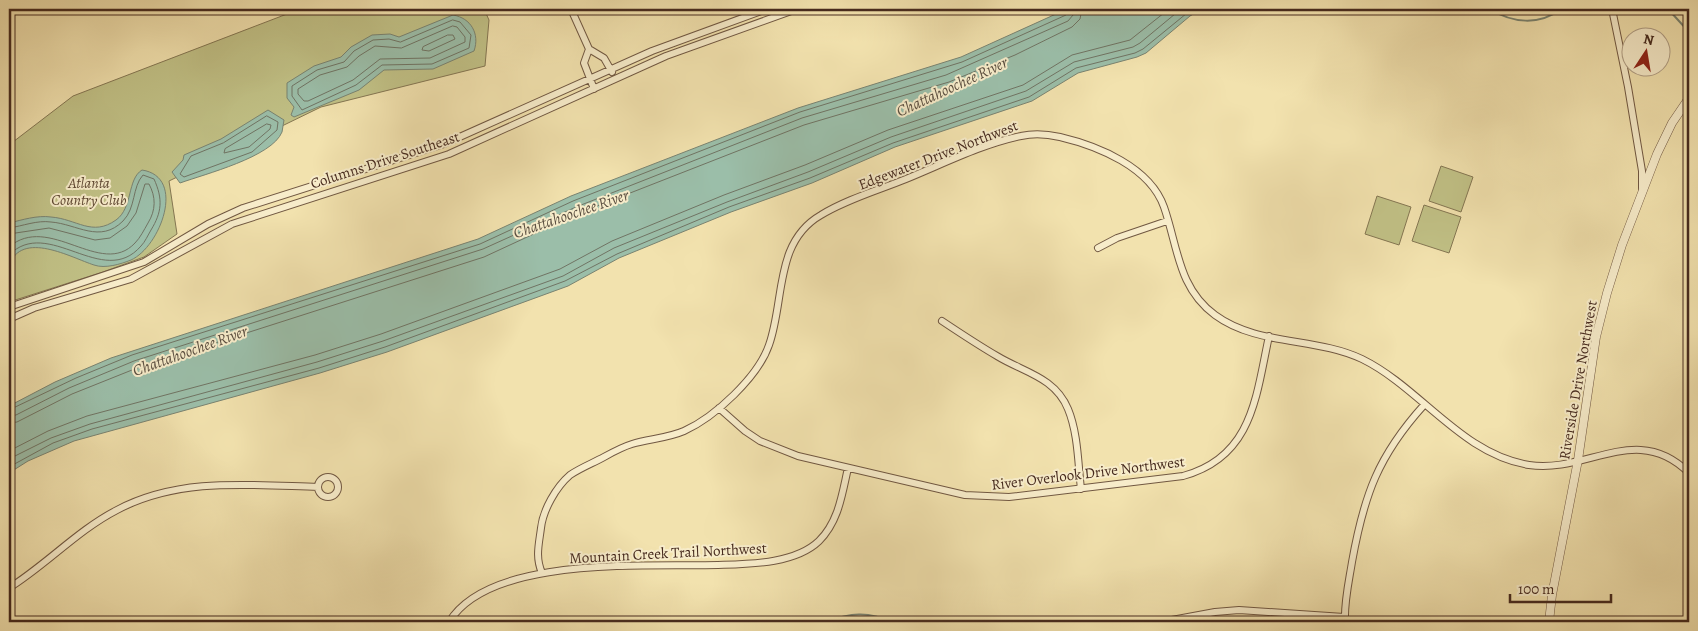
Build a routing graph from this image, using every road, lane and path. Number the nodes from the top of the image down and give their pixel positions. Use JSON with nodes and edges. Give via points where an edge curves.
{"nodes":[{"id":1,"x":571,"y":9,"type":"edge"},
{"id":2,"x":767,"y":9,"type":"edge"},
{"id":3,"x":797,"y":9,"type":"edge"},
{"id":4,"x":1612,"y":9,"type":"edge"},
{"id":5,"x":589,"y":49,"type":"junction"},
{"id":6,"x":611,"y":70,"type":"junction"},
{"id":7,"x":590,"y":79,"type":"junction"},
{"id":8,"x":616,"y":79,"type":"junction"},
{"id":9,"x":594,"y":89,"type":"junction"},
{"id":10,"x":1689,"y":98,"type":"edge"},
{"id":11,"x":1642,"y":192,"type":"junction"},
{"id":12,"x":1167,"y":221,"type":"junction"},
{"id":13,"x":1098,"y":248,"type":"dead end"},
{"id":14,"x":9,"y":307,"type":"edge"},
{"id":15,"x":9,"y":319,"type":"edge"},
{"id":16,"x":942,"y":321,"type":"dead end"},
{"id":17,"x":1269,"y":336,"type":"junction"},
{"id":18,"x":1424,"y":405,"type":"junction"},
{"id":19,"x":719,"y":408,"type":"junction"},
{"id":20,"x":1578,"y":460,"type":"junction"},
{"id":21,"x":848,"y":468,"type":"junction"},
{"id":22,"x":1689,"y":473,"type":"edge"},
{"id":23,"x":318,"y":487,"type":"dead end"},
{"id":24,"x":1081,"y":489,"type":"junction"},
{"id":25,"x":542,"y":573,"type":"junction"},
{"id":26,"x":9,"y":588,"type":"edge"},
{"id":27,"x":1181,"y":620,"type":"edge"},
{"id":28,"x":1344,"y":620,"type":"edge"},
{"id":29,"x":449,"y":622,"type":"edge"},
{"id":30,"x":1161,"y":622,"type":"edge"},
{"id":31,"x":1549,"y":622,"type":"edge"}],
"edges":[{"from":1,"to":5,"type":"street"},
{"from":2,"to":6,"type":"street","name":"Columns Drive Southeast","via":[[678,41]]},
{"from":3,"to":8,"type":"street","name":"Columns Drive Southeast","via":[[666,56]]},
{"from":4,"to":11,"type":"street","via":[[1640,162]]},
{"from":5,"to":6,"type":"street","via":[[604,58]]},
{"from":5,"to":7,"type":"street","via":[[584,63]]},
{"from":6,"to":7,"type":"street","name":"Columns Drive Southeast"},
{"from":6,"to":8,"type":"street"},
{"from":7,"to":9,"type":"street"},
{"from":7,"to":14,"type":"street","name":"Columns Drive Southeast","via":[[444,144],[224,216],[129,268]]},
{"from":8,"to":9,"type":"street","name":"Columns Drive Southeast"},
{"from":9,"to":15,"type":"street","name":"Columns Drive Southeast","via":[[442,157],[232,224],[131,279],[34,308]]},
{"from":10,"to":11,"type":"street","name":"Riverside Drive Northwest","via":[[1672,123]]},
{"from":11,"to":20,"type":"street","name":"Riverside Drive Northwest","via":[[1619,253],[1596,337]]},
{"from":12,"to":13,"type":"street","via":[[1116,238]]},
{"from":12,"to":17,"type":"street","name":"Edgewater Drive Northwest","via":[[1181,271],[1200,301],[1230,324]]},
{"from":12,"to":19,"type":"street","name":"Edgewater Drive Northwest","via":[[1157,193],[1133,168],[1068,139],[1042,134],[1010,139],[832,209],[808,224],[792,244],[767,352],[749,379]]},
{"from":16,"to":24,"type":"street","via":[[997,356],[1041,377],[1059,394],[1073,422]]},
{"from":17,"to":18,"type":"street","name":"Edgewater Drive Northwest","via":[[1358,358],[1378,369]]},
{"from":17,"to":24,"type":"street","name":"River Overlook Drive Northwest","via":[[1250,418],[1239,439],[1220,458],[1183,476]]},
{"from":18,"to":20,"type":"street","name":"Edgewater Drive Northwest","via":[[1472,442],[1505,459],[1547,467]]},
{"from":18,"to":28,"type":"street","via":[[1391,446],[1369,489],[1360,520]]},
{"from":19,"to":21,"type":"street","name":"River Overlook Drive Northwest","via":[[746,431],[774,447]]},
{"from":19,"to":25,"type":"street","name":"Edgewater Drive Northwest","via":[[684,431],[628,445],[571,475],[549,503],[542,520],[537,561]]},
{"from":20,"to":22,"type":"street","name":"Edgewater Drive Northwest","via":[[1626,449],[1641,449],[1672,459]]},
{"from":20,"to":31,"type":"street","name":"Riverside Drive Northwest"},
{"from":21,"to":24,"type":"street","name":"River Overlook Drive Northwest","via":[[980,497]]},
{"from":21,"to":25,"type":"street","name":"Mountain Creek Trail Northwest","via":[[838,510],[829,529],[818,542],[787,557],[751,564],[591,568]]},
{"from":23,"to":26,"type":"street","via":[[218,484],[156,494],[116,510]]},
{"from":25,"to":29,"type":"street","name":"Mountain Creek Trail Northwest","via":[[488,588],[466,602]]},
{"from":27,"to":28,"type":"street","via":[[1247,609]]},
{"from":27,"to":30,"type":"street"}]}
